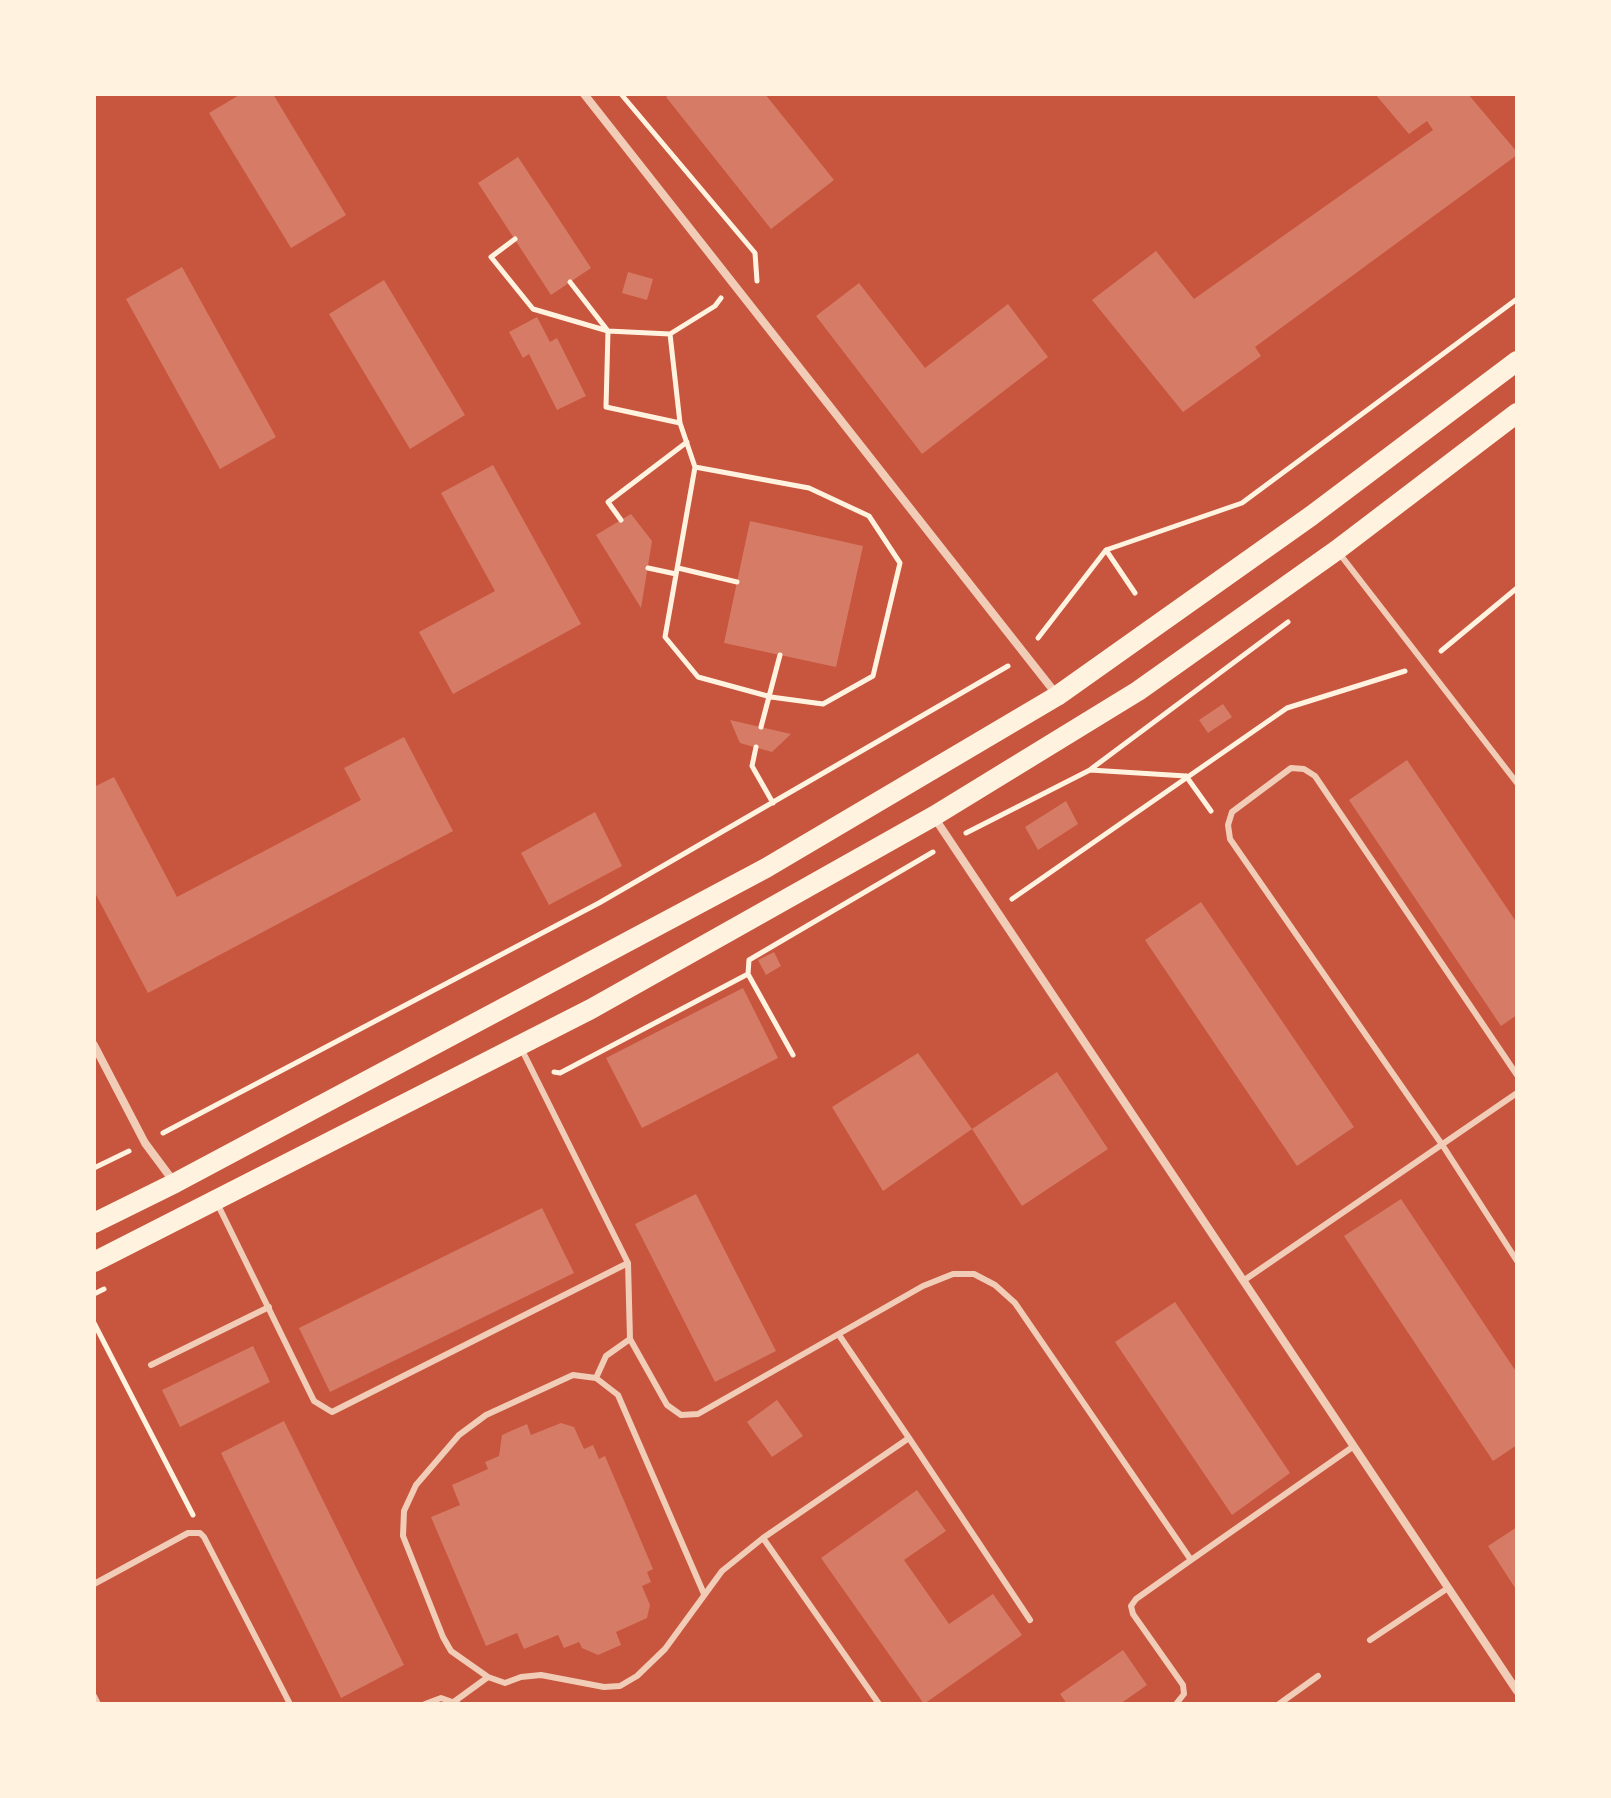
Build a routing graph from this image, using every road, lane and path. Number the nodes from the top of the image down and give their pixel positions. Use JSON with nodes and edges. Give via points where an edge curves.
{"nodes":[{"id":1,"x":584,"y":94,"type":"edge"},
{"id":2,"x":621,"y":94,"type":"edge"},
{"id":3,"x":515,"y":239,"type":"dead end"},
{"id":4,"x":755,"y":253,"type":"junction"},
{"id":5,"x":570,"y":282,"type":"dead end"},
{"id":6,"x":734,"y":284,"type":"junction"},
{"id":7,"x":1517,"y":299,"type":"edge"},
{"id":8,"x":759,"y":316,"type":"junction"},
{"id":9,"x":608,"y":331,"type":"junction"},
{"id":10,"x":670,"y":334,"type":"junction"},
{"id":11,"x":1517,"y":361,"type":"edge"},
{"id":12,"x":1517,"y":413,"type":"edge"},
{"id":13,"x":680,"y":423,"type":"junction"},
{"id":14,"x":687,"y":442,"type":"junction"},
{"id":15,"x":695,"y":467,"type":"junction"},
{"id":16,"x":621,"y":520,"type":"dead end"},
{"id":17,"x":1106,"y":550,"type":"junction"},
{"id":18,"x":1337,"y":550,"type":"junction"},
{"id":19,"x":648,"y":568,"type":"dead end"},
{"id":20,"x":677,"y":571,"type":"junction"},
{"id":21,"x":737,"y":582,"type":"dead end"},
{"id":22,"x":1135,"y":593,"type":"dead end"},
{"id":23,"x":780,"y":655,"type":"dead end"},
{"id":24,"x":1026,"y":655,"type":"junction"},
{"id":25,"x":1057,"y":696,"type":"junction"},
{"id":26,"x":771,"y":697,"type":"junction"},
{"id":27,"x":1287,"y":708,"type":"dead end"},
{"id":28,"x":761,"y":727,"type":"dead end"},
{"id":29,"x":756,"y":747,"type":"dead end"},
{"id":30,"x":1186,"y":776,"type":"junction"},
{"id":31,"x":1517,"y":783,"type":"edge"},
{"id":32,"x":773,"y":803,"type":"junction"},
{"id":33,"x":934,"y":816,"type":"junction"},
{"id":34,"x":1230,"y":839,"type":"junction"},
{"id":35,"x":996,"y":910,"type":"junction"},
{"id":36,"x":748,"y":974,"type":"dead end"},
{"id":37,"x":94,"y":1045,"type":"edge"},
{"id":38,"x":520,"y":1045,"type":"junction"},
{"id":39,"x":793,"y":1055,"type":"dead end"},
{"id":40,"x":1517,"y":1075,"type":"edge"},
{"id":41,"x":1517,"y":1093,"type":"edge"},
{"id":42,"x":145,"y":1143,"type":"junction"},
{"id":43,"x":1443,"y":1146,"type":"junction"},
{"id":44,"x":94,"y":1168,"type":"edge"},
{"id":45,"x":175,"y":1183,"type":"junction"},
{"id":46,"x":215,"y":1200,"type":"junction"},
{"id":47,"x":94,"y":1223,"type":"edge"},
{"id":48,"x":1517,"y":1261,"type":"edge"},
{"id":49,"x":94,"y":1262,"type":"edge"},
{"id":50,"x":628,"y":1263,"type":"junction"},
{"id":51,"x":1243,"y":1281,"type":"junction"},
{"id":52,"x":269,"y":1307,"type":"junction"},
{"id":53,"x":94,"y":1323,"type":"edge"},
{"id":54,"x":839,"y":1335,"type":"junction"},
{"id":55,"x":630,"y":1339,"type":"junction"},
{"id":56,"x":151,"y":1365,"type":"dead end"},
{"id":57,"x":596,"y":1378,"type":"junction"},
{"id":58,"x":909,"y":1438,"type":"junction"},
{"id":59,"x":1354,"y":1446,"type":"junction"},
{"id":60,"x":204,"y":1537,"type":"junction"},
{"id":61,"x":763,"y":1538,"type":"junction"},
{"id":62,"x":1191,"y":1560,"type":"junction"},
{"id":63,"x":94,"y":1584,"type":"edge"},
{"id":64,"x":1448,"y":1588,"type":"junction"},
{"id":65,"x":704,"y":1594,"type":"junction"},
{"id":66,"x":1030,"y":1620,"type":"dead end"},
{"id":67,"x":1370,"y":1640,"type":"dead end"},
{"id":68,"x":1318,"y":1676,"type":"dead end"},
{"id":69,"x":488,"y":1677,"type":"junction"},
{"id":70,"x":1517,"y":1691,"type":"edge"},
{"id":71,"x":94,"y":1696,"type":"edge"},
{"id":72,"x":456,"y":1702,"type":"edge"},
{"id":73,"x":98,"y":1704,"type":"edge"},
{"id":74,"x":290,"y":1704,"type":"edge"},
{"id":75,"x":425,"y":1704,"type":"edge"},
{"id":76,"x":879,"y":1704,"type":"edge"},
{"id":77,"x":1176,"y":1704,"type":"edge"},
{"id":78,"x":1279,"y":1704,"type":"edge"}],
"edges":[{"from":1,"to":6,"type":"street"},
{"from":2,"to":4,"type":"path"},
{"from":3,"to":9,"type":"path","via":[[491,257],[533,309]]},
{"from":4,"to":6,"type":"path"},
{"from":4,"to":8,"type":"path"},
{"from":5,"to":9,"type":"path"},
{"from":6,"to":8,"type":"street"},
{"from":6,"to":10,"type":"path","via":[[715,306]]},
{"from":7,"to":17,"type":"path","via":[[1242,503]]},
{"from":8,"to":24,"type":"street"},
{"from":9,"to":10,"type":"path"},
{"from":9,"to":13,"type":"path","via":[[606,407]]},
{"from":10,"to":13,"type":"path"},
{"from":11,"to":25,"type":"main road","via":[[1299,525]]},
{"from":12,"to":18,"type":"main road"},
{"from":13,"to":14,"type":"path"},
{"from":14,"to":15,"type":"path"},
{"from":14,"to":16,"type":"path","via":[[608,502]]},
{"from":15,"to":20,"type":"path"},
{"from":15,"to":26,"type":"path","via":[[809,488],[869,516],[900,563],[873,676],[823,704]]},
{"from":17,"to":22,"type":"path"},
{"from":17,"to":24,"type":"path"},
{"from":18,"to":31,"type":"lane"},
{"from":18,"to":33,"type":"main road","via":[[1138,691]]},
{"from":19,"to":20,"type":"path"},
{"from":20,"to":21,"type":"path"},
{"from":20,"to":26,"type":"path","via":[[665,637],[698,677]]},
{"from":23,"to":26,"type":"path"},
{"from":24,"to":25,"type":"street"},
{"from":24,"to":32,"type":"path"},
{"from":25,"to":45,"type":"main road","via":[[766,868]]},
{"from":26,"to":28,"type":"path"},
{"from":27,"to":30,"type":"path"},
{"from":29,"to":32,"type":"path","via":[[752,766]]},
{"from":30,"to":34,"type":"path"},
{"from":30,"to":35,"type":"path"},
{"from":32,"to":42,"type":"path","via":[[599,903]]},
{"from":33,"to":35,"type":"street"},
{"from":33,"to":38,"type":"main road"},
{"from":34,"to":40,"type":"lane","via":[[1232,812],[1291,768],[1315,776]]},
{"from":34,"to":43,"type":"lane"},
{"from":35,"to":51,"type":"street"},
{"from":36,"to":39,"type":"path"},
{"from":37,"to":42,"type":"street"},
{"from":38,"to":46,"type":"main road"},
{"from":38,"to":50,"type":"lane"},
{"from":41,"to":43,"type":"lane"},
{"from":42,"to":44,"type":"path"},
{"from":42,"to":45,"type":"street"},
{"from":43,"to":48,"type":"lane"},
{"from":43,"to":51,"type":"lane"},
{"from":45,"to":47,"type":"main road"},
{"from":46,"to":49,"type":"main road"},
{"from":46,"to":52,"type":"lane"},
{"from":50,"to":52,"type":"lane","via":[[332,1412],[314,1401]]},
{"from":50,"to":55,"type":"lane"},
{"from":51,"to":59,"type":"street"},
{"from":52,"to":56,"type":"lane"},
{"from":53,"to":60,"type":"path"},
{"from":54,"to":55,"type":"lane","via":[[698,1414],[681,1415],[667,1405]]},
{"from":54,"to":58,"type":"lane"},
{"from":54,"to":62,"type":"lane","via":[[953,1274],[974,1274],[995,1285],[1015,1303]]},
{"from":55,"to":57,"type":"lane","via":[[606,1356]]},
{"from":57,"to":65,"type":"lane","via":[[618,1395]]},
{"from":57,"to":69,"type":"lane","via":[[573,1375],[486,1415],[459,1435],[416,1485],[404,1511],[403,1536],[443,1637],[451,1651]]},
{"from":58,"to":61,"type":"lane"},
{"from":58,"to":66,"type":"lane"},
{"from":59,"to":62,"type":"lane"},
{"from":59,"to":64,"type":"street"},
{"from":60,"to":63,"type":"lane","via":[[188,1533]]},
{"from":60,"to":74,"type":"lane"},
{"from":61,"to":65,"type":"lane","via":[[722,1571]]},
{"from":61,"to":76,"type":"lane"},
{"from":62,"to":77,"type":"lane","via":[[1131,1606],[1183,1685],[1184,1694]]},
{"from":64,"to":67,"type":"lane"},
{"from":64,"to":70,"type":"street"},
{"from":65,"to":69,"type":"lane","via":[[665,1649],[620,1686],[541,1675],[505,1683]]},
{"from":68,"to":78,"type":"lane"},
{"from":69,"to":72,"type":"lane"},
{"from":71,"to":73,"type":"lane"},
{"from":72,"to":75,"type":"lane","via":[[441,1698]]}]}
